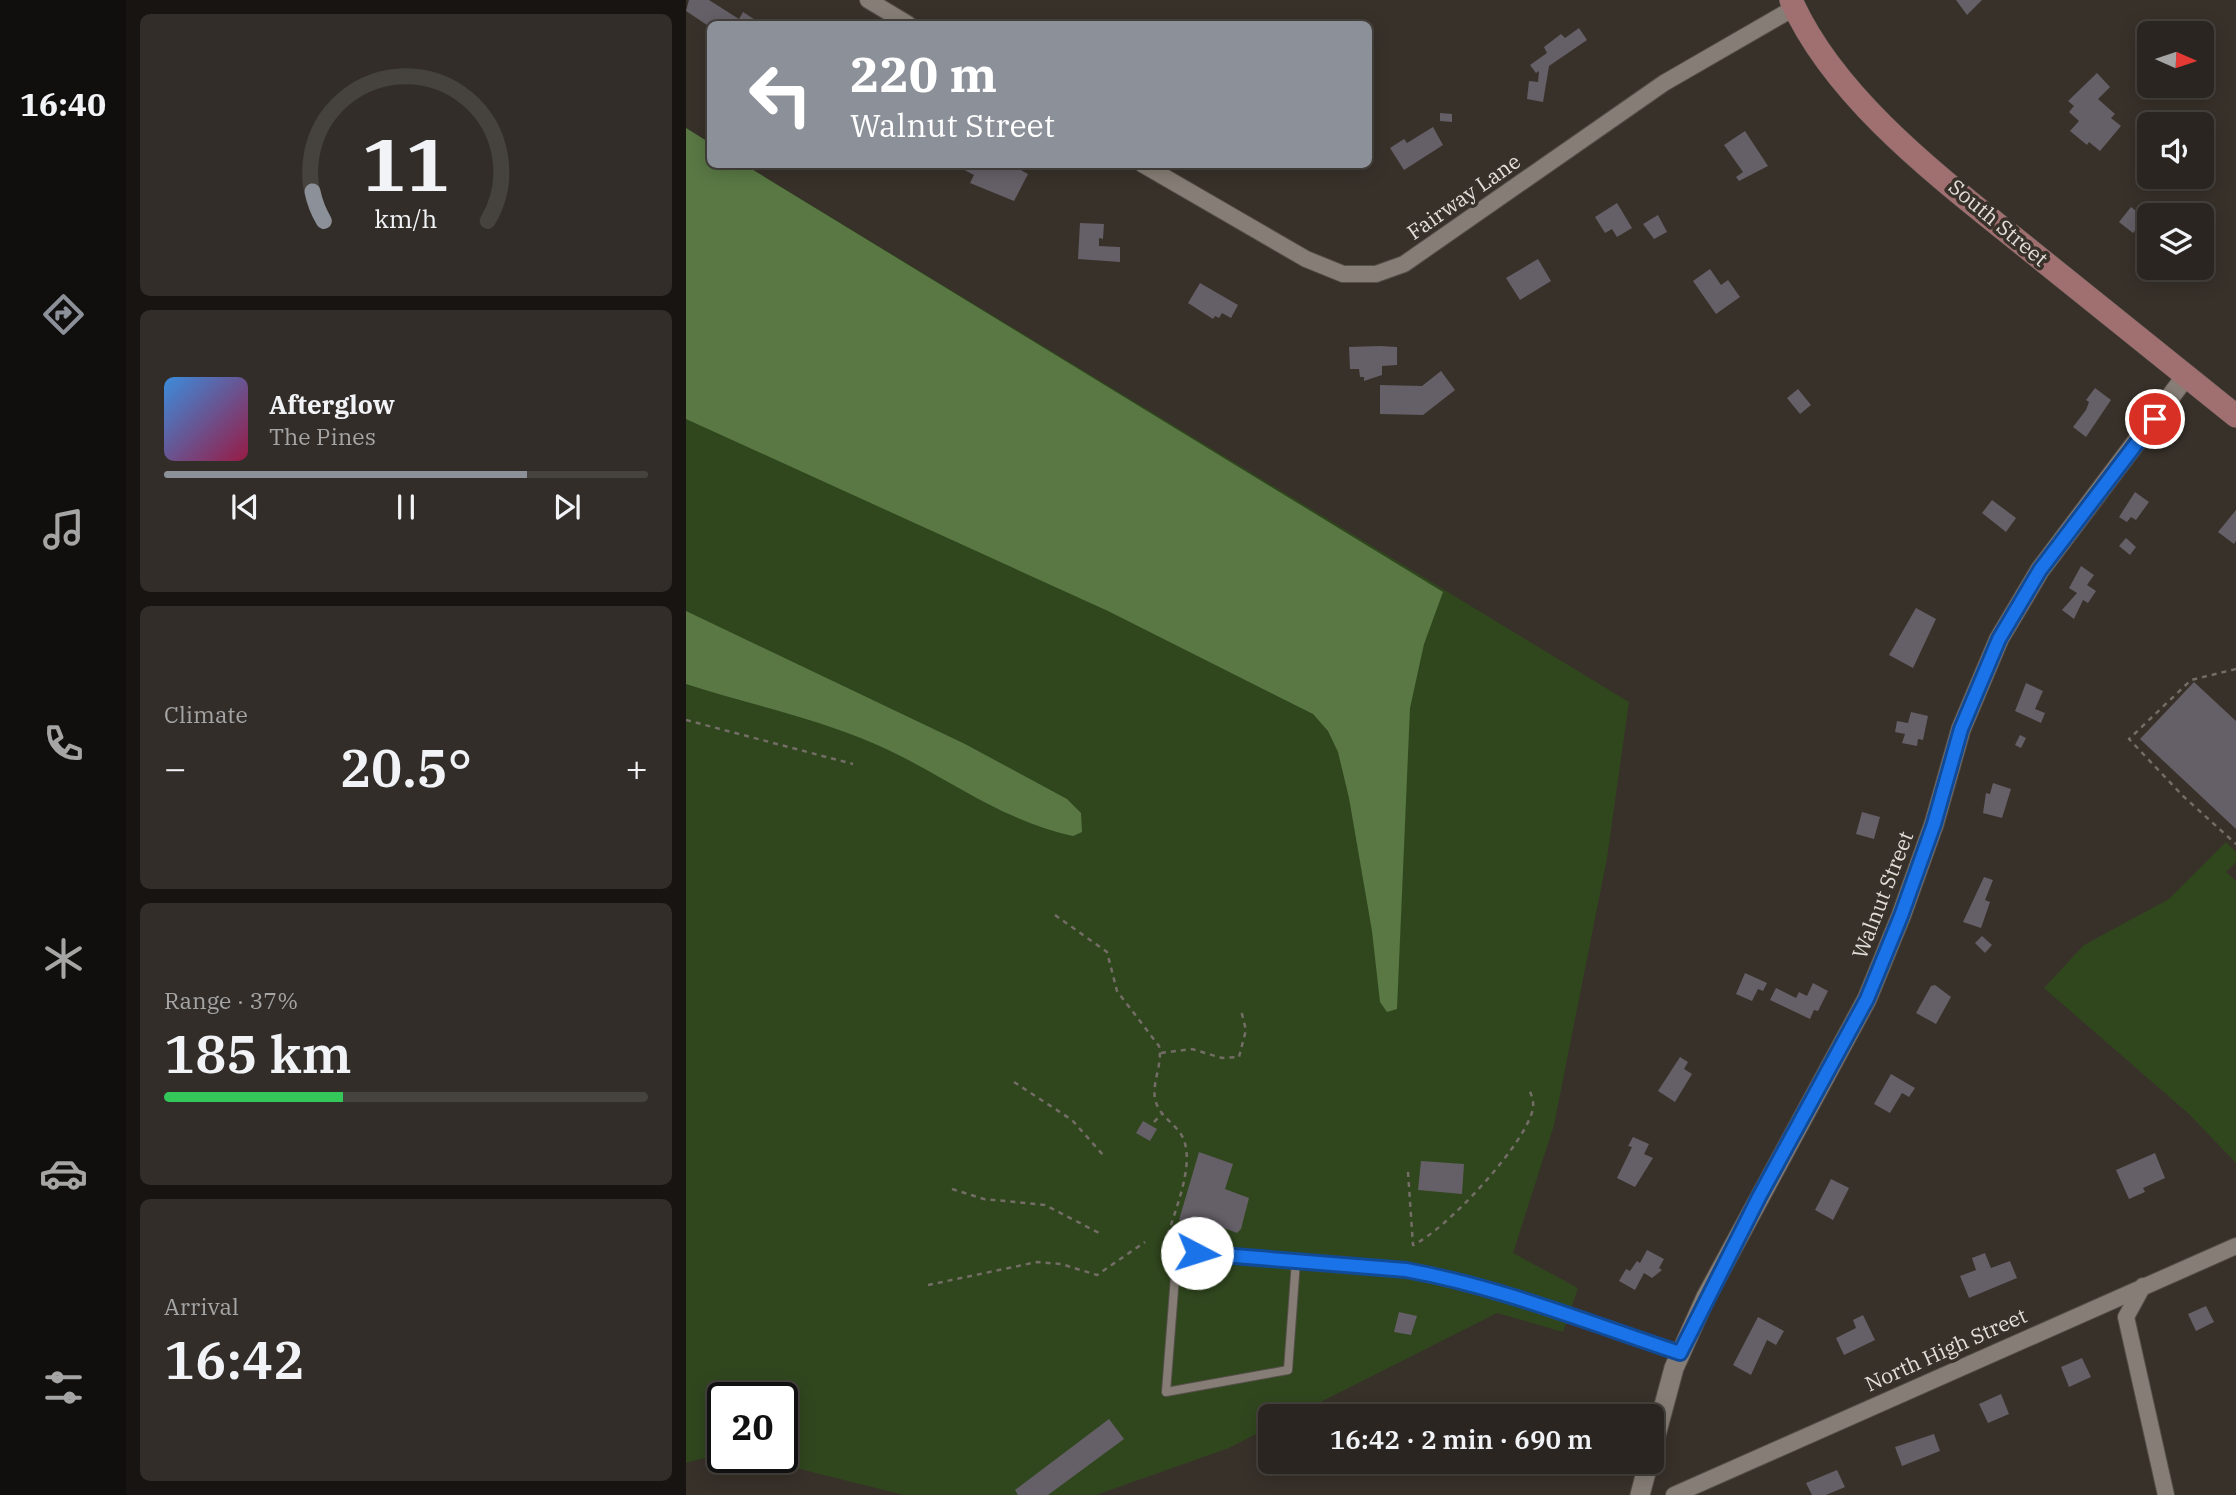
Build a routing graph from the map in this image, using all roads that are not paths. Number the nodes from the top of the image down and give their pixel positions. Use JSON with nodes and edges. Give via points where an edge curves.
{"nodes":[{"id":1,"x":868,"y":0,"type":"edge"},
{"id":2,"x":1792,"y":4,"type":"edge"},
{"id":3,"x":903,"y":21,"type":"edge"},
{"id":4,"x":1149,"y":168,"type":"edge"},
{"id":5,"x":2186,"y":376,"type":"junction"},
{"id":6,"x":2236,"y":416,"type":"edge"},
{"id":7,"x":2236,"y":1246,"type":"edge"},
{"id":8,"x":1296,"y":1261,"type":"junction"},
{"id":9,"x":2143,"y":1286,"type":"junction"},
{"id":10,"x":1680,"y":1353,"type":"junction"},
{"id":11,"x":1664,"y":1408,"type":"edge"},
{"id":12,"x":1646,"y":1474,"type":"edge"},
{"id":13,"x":1640,"y":1495,"type":"edge"},
{"id":14,"x":1674,"y":1495,"type":"edge"},
{"id":15,"x":2166,"y":1495,"type":"edge"}],
"edges":[{"from":1,"to":3,"type":"street"},
{"from":2,"to":4,"type":"street","name":"Fairway Lane","via":[[1664,83],[1404,264],[1376,274],[1343,274],[1306,259]]},
{"from":2,"to":5,"type":"main road","name":"South Street","via":[[1833,68],[1880,124]]},
{"from":5,"to":6,"type":"main road","name":"South Street"},
{"from":5,"to":10,"type":"street","name":"Walnut Street","via":[[2040,570],[1999,639],[1961,729],[1929,838],[1867,999]]},
{"from":7,"to":9,"type":"street","name":"North High Street"},
{"from":8,"to":8,"type":"lane","via":[[1177,1251],[1166,1392],[1288,1370]]},
{"from":8,"to":10,"type":"lane","via":[[1432,1275]]},
{"from":9,"to":14,"type":"street","name":"North High Street"},
{"from":9,"to":15,"type":"street","via":[[2126,1317]]},
{"from":10,"to":11,"type":"street","name":"Walnut Street"},
{"from":12,"to":13,"type":"street"}]}
